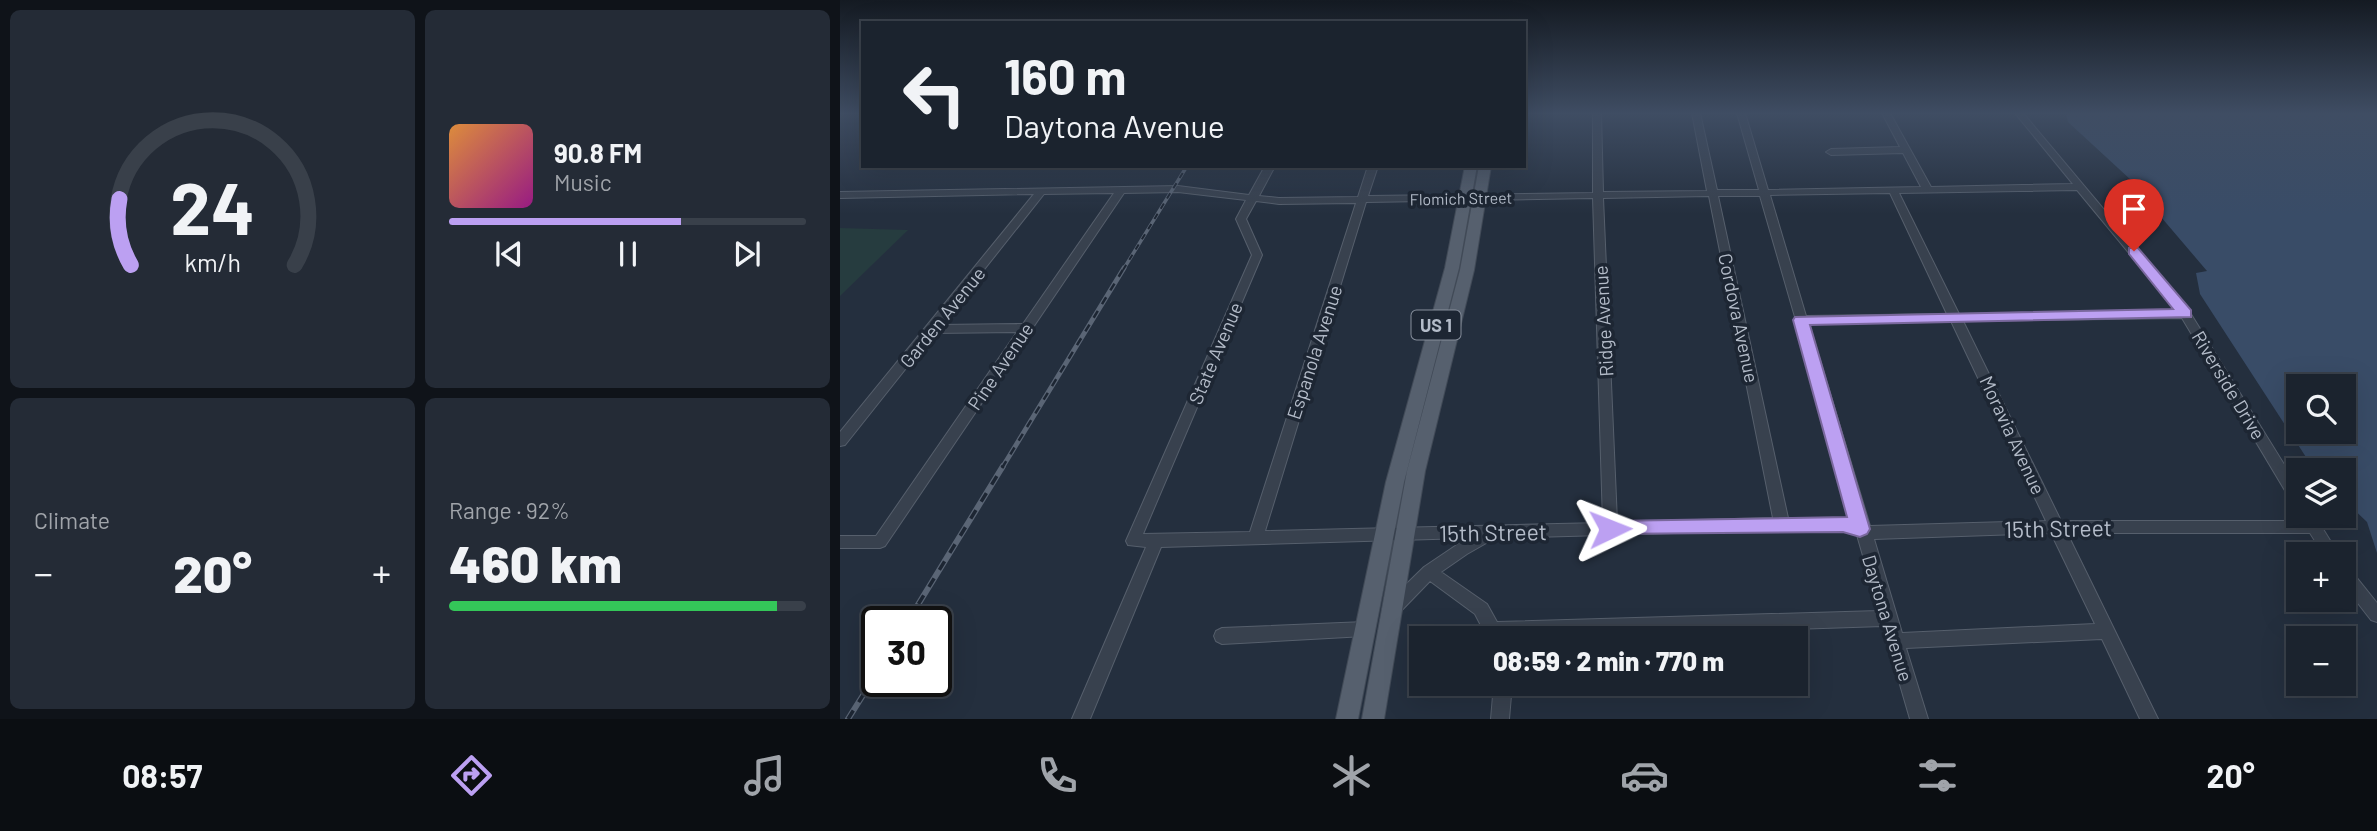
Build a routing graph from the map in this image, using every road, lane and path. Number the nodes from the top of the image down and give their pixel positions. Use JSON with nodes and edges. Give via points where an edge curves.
{"nodes":[{"id":1,"x":1597,"y":147,"type":"edge"},
{"id":2,"x":1703,"y":147,"type":"edge"},
{"id":3,"x":1751,"y":147,"type":"edge"},
{"id":4,"x":1905,"y":147,"type":"edge"},
{"id":5,"x":2048,"y":147,"type":"edge"},
{"id":6,"x":1907,"y":150,"type":"junction"},
{"id":7,"x":1831,"y":152,"type":"dead end"},
{"id":8,"x":1269,"y":168,"type":"edge"},
{"id":9,"x":1372,"y":168,"type":"edge"},
{"id":10,"x":1471,"y":168,"type":"edge"},
{"id":11,"x":1484,"y":168,"type":"edge"},
{"id":12,"x":2082,"y":187,"type":"junction"},
{"id":13,"x":1927,"y":189,"type":"junction"},
{"id":14,"x":1121,"y":190,"type":"junction"},
{"id":15,"x":1893,"y":190,"type":"junction"},
{"id":16,"x":1042,"y":191,"type":"junction"},
{"id":17,"x":1764,"y":193,"type":"junction"},
{"id":18,"x":1713,"y":194,"type":"junction"},
{"id":19,"x":840,"y":195,"type":"edge"},
{"id":20,"x":1597,"y":196,"type":"junction"},
{"id":21,"x":1473,"y":198,"type":"junction"},
{"id":22,"x":1254,"y":199,"type":"junction"},
{"id":23,"x":1362,"y":200,"type":"junction"},
{"id":24,"x":2185,"y":314,"type":"junction"},
{"id":25,"x":1958,"y":319,"type":"junction"},
{"id":26,"x":1801,"y":320,"type":"junction"},
{"id":27,"x":1025,"y":328,"type":"junction"},
{"id":28,"x":933,"y":329,"type":"junction"},
{"id":29,"x":840,"y":441,"type":"edge"},
{"id":30,"x":2286,"y":480,"type":"edge"},
{"id":31,"x":2286,"y":522,"type":"edge"},
{"id":32,"x":1782,"y":524,"type":"junction"},
{"id":33,"x":2056,"y":527,"type":"junction"},
{"id":34,"x":1610,"y":529,"type":"junction"},
{"id":35,"x":1860,"y":529,"type":"junction"},
{"id":36,"x":1497,"y":532,"type":"junction"},
{"id":37,"x":1394,"y":534,"type":"junction"},
{"id":38,"x":1255,"y":538,"type":"junction"},
{"id":39,"x":1133,"y":541,"type":"joint"},
{"id":40,"x":1156,"y":541,"type":"junction"},
{"id":41,"x":840,"y":542,"type":"edge"},
{"id":42,"x":1429,"y":572,"type":"junction"},
{"id":43,"x":2356,"y":588,"type":"edge"},
{"id":44,"x":1391,"y":611,"type":"junction"},
{"id":45,"x":2377,"y":615,"type":"edge"},
{"id":46,"x":1889,"y":618,"type":"junction"},
{"id":47,"x":1491,"y":626,"type":"edge"},
{"id":48,"x":1692,"y":626,"type":"edge"},
{"id":49,"x":1365,"y":629,"type":"junction"},
{"id":50,"x":2105,"y":631,"type":"junction"},
{"id":51,"x":1222,"y":636,"type":"dead end"},
{"id":52,"x":1896,"y":641,"type":"junction"},
{"id":53,"x":1502,"y":696,"type":"edge"},
{"id":54,"x":1350,"y":715,"type":"edge"},
{"id":55,"x":1082,"y":719,"type":"edge"},
{"id":56,"x":1373,"y":719,"type":"edge"},
{"id":57,"x":1500,"y":719,"type":"edge"},
{"id":58,"x":1919,"y":719,"type":"edge"},
{"id":59,"x":2149,"y":719,"type":"edge"}],
"edges":[{"from":1,"to":20,"type":"street","name":"Ridge Avenue"},
{"from":2,"to":18,"type":"street","name":"Cordova Avenue"},
{"from":3,"to":17,"type":"street","name":"Daytona Avenue"},
{"from":4,"to":6,"type":"street"},
{"from":5,"to":12,"type":"street","name":"Riverside Drive"},
{"from":6,"to":7,"type":"street"},
{"from":6,"to":13,"type":"street"},
{"from":8,"to":22,"type":"street","name":"State Avenue"},
{"from":9,"to":23,"type":"street","name":"Espanola Avenue"},
{"from":10,"to":21,"type":"main road","number":"US 1"},
{"from":11,"to":21,"type":"main road","number":"US 1"},
{"from":12,"to":13,"type":"street","name":"Flomich Street"},
{"from":12,"to":24,"type":"street","name":"Riverside Drive"},
{"from":13,"to":15,"type":"street","name":"Flomich Street"},
{"from":14,"to":16,"type":"street","name":"Flomich Street"},
{"from":14,"to":22,"type":"street","name":"Flomich Street","via":[[1206,190]]},
{"from":14,"to":27,"type":"street","name":"Pine Avenue"},
{"from":15,"to":17,"type":"street","name":"Flomich Street"},
{"from":15,"to":25,"type":"street","name":"Moravia Avenue"},
{"from":16,"to":19,"type":"street","name":"Flomich Street"},
{"from":16,"to":28,"type":"street","name":"Garden Avenue"},
{"from":17,"to":18,"type":"street","name":"Flomich Street"},
{"from":17,"to":26,"type":"street","name":"Daytona Avenue"},
{"from":18,"to":20,"type":"street","name":"Flomich Street"},
{"from":18,"to":32,"type":"street","name":"Cordova Avenue"},
{"from":20,"to":21,"type":"street","name":"Flomich Street"},
{"from":20,"to":34,"type":"street","name":"Ridge Avenue"},
{"from":21,"to":23,"type":"street","name":"Flomich Street"},
{"from":21,"to":37,"type":"main road","number":"US 1","via":[[1465,278],[1416,471]]},
{"from":21,"to":37,"type":"main road","number":"US 1","via":[[1395,482]]},
{"from":22,"to":23,"type":"street","name":"Flomich Street"},
{"from":22,"to":39,"type":"street","name":"State Avenue","via":[[1241,219],[1257,255]]},
{"from":23,"to":38,"type":"street","name":"Espanola Avenue"},
{"from":24,"to":25,"type":"street"},
{"from":24,"to":30,"type":"street","name":"Riverside Drive"},
{"from":25,"to":26,"type":"street"},
{"from":25,"to":33,"type":"street","name":"Moravia Avenue"},
{"from":26,"to":35,"type":"street","name":"Daytona Avenue"},
{"from":27,"to":28,"type":"street"},
{"from":27,"to":41,"type":"street","name":"Pine Avenue","via":[[880,542]]},
{"from":28,"to":29,"type":"street","name":"Garden Avenue"},
{"from":31,"to":33,"type":"street","name":"15th Street"},
{"from":32,"to":34,"type":"street","name":"15th Street"},
{"from":32,"to":35,"type":"street","name":"15th Street","via":[[1843,524]]},
{"from":33,"to":35,"type":"street","name":"15th Street","via":[[1872,533]]},
{"from":33,"to":50,"type":"street","name":"Moravia Avenue"},
{"from":34,"to":36,"type":"street","name":"15th Street"},
{"from":35,"to":46,"type":"street","name":"Daytona Avenue"},
{"from":36,"to":37,"type":"street","name":"15th Street"},
{"from":36,"to":42,"type":"street","via":[[1450,555]]},
{"from":37,"to":38,"type":"street","name":"15th Street"},
{"from":37,"to":44,"type":"main road","number":"US 1"},
{"from":37,"to":49,"type":"main road","number":"US 1"},
{"from":38,"to":40,"type":"street","name":"15th Street"},
{"from":39,"to":40,"type":"street","name":"15th Street"},
{"from":40,"to":55,"type":"street"},
{"from":42,"to":44,"type":"street"},
{"from":42,"to":47,"type":"street","via":[[1481,609]]},
{"from":43,"to":45,"type":"street"},
{"from":44,"to":56,"type":"main road","number":"US 1"},
{"from":46,"to":48,"type":"street"},
{"from":46,"to":52,"type":"street","name":"Daytona Avenue"},
{"from":49,"to":51,"type":"street"},
{"from":49,"to":54,"type":"main road","number":"US 1"},
{"from":50,"to":52,"type":"street"},
{"from":50,"to":59,"type":"street","name":"Moravia Avenue"},
{"from":52,"to":58,"type":"street","name":"Daytona Avenue"},
{"from":53,"to":57,"type":"street"}]}
